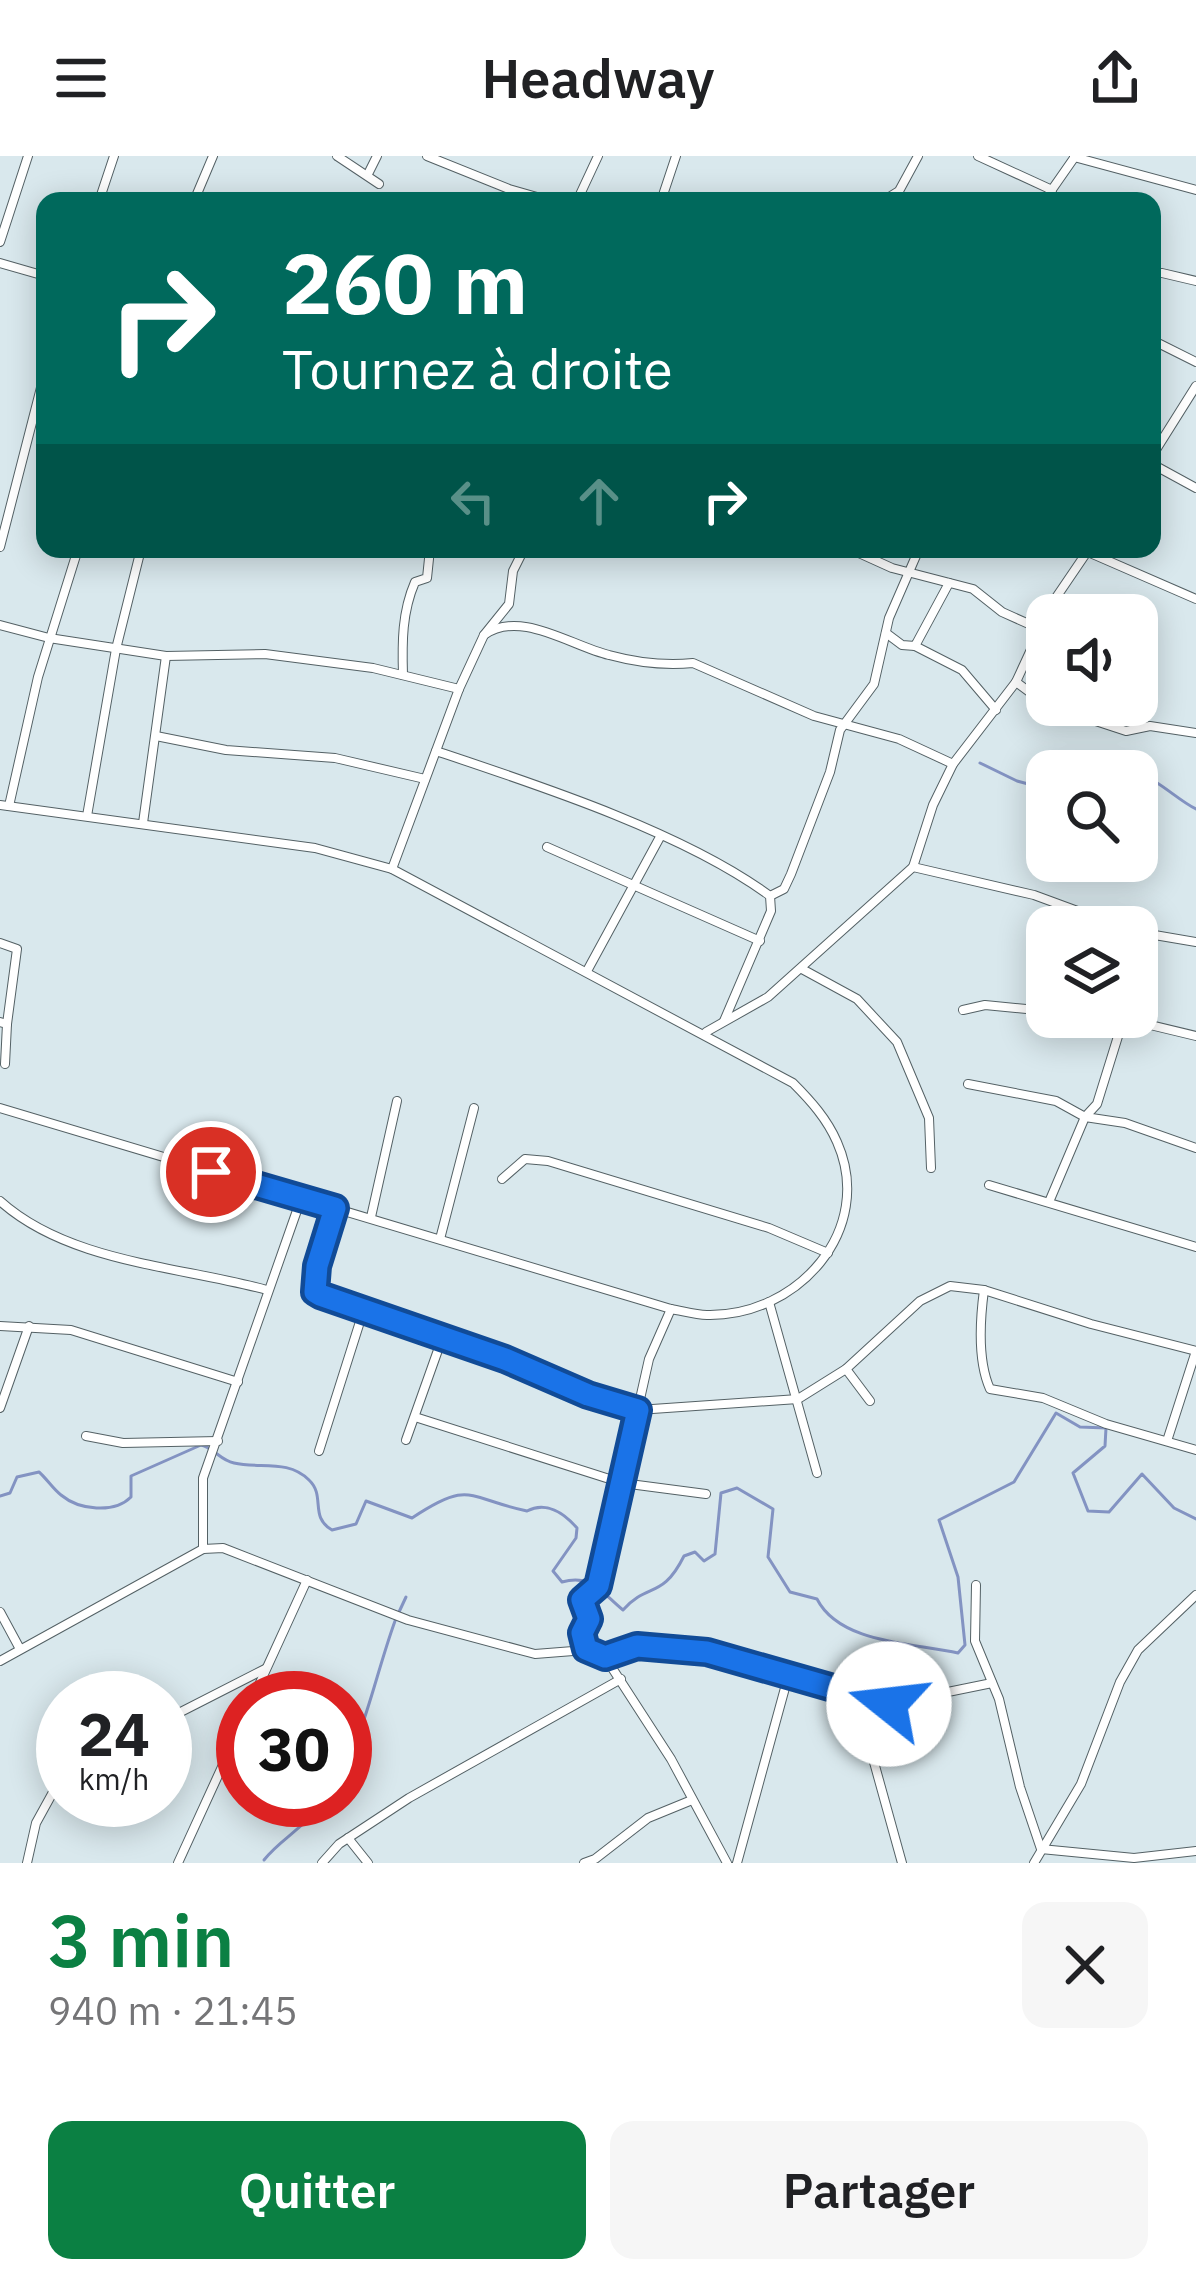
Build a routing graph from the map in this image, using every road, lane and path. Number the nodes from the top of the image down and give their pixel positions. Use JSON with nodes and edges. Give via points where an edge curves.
{"nodes":[{"id":1,"x":28,"y":156,"type":"edge"},
{"id":2,"x":114,"y":156,"type":"edge"},
{"id":3,"x":213,"y":156,"type":"edge"},
{"id":4,"x":337,"y":156,"type":"edge"},
{"id":5,"x":377,"y":156,"type":"edge"},
{"id":6,"x":427,"y":156,"type":"edge"},
{"id":7,"x":598,"y":156,"type":"edge"},
{"id":8,"x":676,"y":156,"type":"edge"},
{"id":9,"x":918,"y":156,"type":"edge"},
{"id":10,"x":978,"y":156,"type":"edge"},
{"id":11,"x":1017,"y":156,"type":"edge"},
{"id":12,"x":1074,"y":156,"type":"edge"},
{"id":13,"x":1012,"y":172,"type":"junction"},
{"id":14,"x":368,"y":173,"type":"junction"},
{"id":15,"x":379,"y":184,"type":"dead end"},
{"id":16,"x":1052,"y":190,"type":"joint"},
{"id":17,"x":1196,"y":190,"type":"edge"},
{"id":18,"x":102,"y":192,"type":"edge"},
{"id":19,"x":198,"y":192,"type":"edge"},
{"id":20,"x":517,"y":192,"type":"edge"},
{"id":21,"x":581,"y":192,"type":"edge"},
{"id":22,"x":664,"y":192,"type":"edge"},
{"id":23,"x":896,"y":192,"type":"edge"},
{"id":24,"x":0,"y":242,"type":"edge"},
{"id":25,"x":0,"y":263,"type":"edge"},
{"id":26,"x":36,"y":273,"type":"edge"},
{"id":27,"x":1162,"y":273,"type":"dead end"},
{"id":28,"x":1196,"y":281,"type":"edge"},
{"id":29,"x":1161,"y":344,"type":"edge"},
{"id":30,"x":1196,"y":362,"type":"edge"},
{"id":31,"x":1196,"y":386,"type":"edge"},
{"id":32,"x":36,"y":407,"type":"edge"},
{"id":33,"x":1161,"y":445,"type":"edge"},
{"id":34,"x":1161,"y":466,"type":"edge"},
{"id":35,"x":1196,"y":488,"type":"edge"},
{"id":36,"x":0,"y":547,"type":"edge"},
{"id":37,"x":75,"y":558,"type":"edge"},
{"id":38,"x":139,"y":558,"type":"edge"},
{"id":39,"x":429,"y":558,"type":"edge"},
{"id":40,"x":520,"y":558,"type":"edge"},
{"id":41,"x":873,"y":558,"type":"edge"},
{"id":42,"x":915,"y":558,"type":"edge"},
{"id":43,"x":1080,"y":558,"type":"edge"},
{"id":44,"x":1103,"y":558,"type":"edge"},
{"id":45,"x":908,"y":572,"type":"junction"},
{"id":46,"x":949,"y":583,"type":"junction"},
{"id":47,"x":1058,"y":594,"type":"edge"},
{"id":48,"x":1196,"y":599,"type":"edge"},
{"id":49,"x":1026,"y":623,"type":"edge"},
{"id":50,"x":0,"y":626,"type":"edge"},
{"id":51,"x":885,"y":632,"type":"junction"},
{"id":52,"x":484,"y":634,"type":"junction"},
{"id":53,"x":49,"y":638,"type":"junction"},
{"id":54,"x":915,"y":646,"type":"junction"},
{"id":55,"x":116,"y":649,"type":"junction"},
{"id":56,"x":166,"y":656,"type":"junction"},
{"id":57,"x":1026,"y":660,"type":"edge"},
{"id":58,"x":404,"y":675,"type":"junction"},
{"id":59,"x":1016,"y":682,"type":"junction"},
{"id":60,"x":459,"y":689,"type":"junction"},
{"id":61,"x":1026,"y":689,"type":"edge"},
{"id":62,"x":996,"y":710,"type":"junction"},
{"id":63,"x":844,"y":722,"type":"junction"},
{"id":64,"x":1111,"y":726,"type":"edge"},
{"id":65,"x":1150,"y":726,"type":"edge"},
{"id":66,"x":1150,"y":726,"type":"edge"},
{"id":67,"x":1196,"y":733,"type":"edge"},
{"id":68,"x":156,"y":736,"type":"junction"},
{"id":69,"x":436,"y":751,"type":"junction"},
{"id":70,"x":953,"y":764,"type":"junction"},
{"id":71,"x":425,"y":779,"type":"junction"},
{"id":72,"x":4,"y":806,"type":"edge"},
{"id":73,"x":86,"y":816,"type":"junction"},
{"id":74,"x":143,"y":823,"type":"junction"},
{"id":75,"x":660,"y":837,"type":"junction"},
{"id":76,"x":547,"y":848,"type":"dead end"},
{"id":77,"x":913,"y":867,"type":"junction"},
{"id":78,"x":392,"y":868,"type":"junction"},
{"id":79,"x":634,"y":885,"type":"junction"},
{"id":80,"x":770,"y":896,"type":"junction"},
{"id":81,"x":1064,"y":906,"type":"edge"},
{"id":82,"x":1158,"y":936,"type":"edge"},
{"id":83,"x":760,"y":941,"type":"junction"},
{"id":84,"x":1196,"y":942,"type":"edge"},
{"id":85,"x":0,"y":943,"type":"edge"},
{"id":86,"x":802,"y":969,"type":"junction"},
{"id":87,"x":587,"y":971,"type":"junction"},
{"id":88,"x":1026,"y":1009,"type":"edge"},
{"id":89,"x":963,"y":1010,"type":"dead end"},
{"id":90,"x":723,"y":1022,"type":"junction"},
{"id":91,"x":3,"y":1023,"type":"edge"},
{"id":92,"x":1158,"y":1026,"type":"edge"},
{"id":93,"x":705,"y":1033,"type":"junction"},
{"id":94,"x":1196,"y":1036,"type":"edge"},
{"id":95,"x":1116,"y":1038,"type":"edge"},
{"id":96,"x":5,"y":1064,"type":"dead end"},
{"id":97,"x":968,"y":1084,"type":"dead end"},
{"id":98,"x":398,"y":1101,"type":"dead end"},
{"id":99,"x":474,"y":1108,"type":"dead end"},
{"id":100,"x":0,"y":1109,"type":"edge"},
{"id":101,"x":1085,"y":1117,"type":"junction"},
{"id":102,"x":1196,"y":1148,"type":"edge"},
{"id":103,"x":931,"y":1168,"type":"dead end"},
{"id":104,"x":502,"y":1179,"type":"dead end"},
{"id":105,"x":989,"y":1185,"type":"dead end"},
{"id":106,"x":301,"y":1199,"type":"junction"},
{"id":107,"x":0,"y":1201,"type":"edge"},
{"id":108,"x":1049,"y":1202,"type":"junction"},
{"id":109,"x":335,"y":1208,"type":"junction"},
{"id":110,"x":371,"y":1218,"type":"junction"},
{"id":111,"x":440,"y":1239,"type":"junction"},
{"id":112,"x":1196,"y":1247,"type":"edge"},
{"id":113,"x":828,"y":1253,"type":"junction"},
{"id":114,"x":267,"y":1290,"type":"junction"},
{"id":115,"x":984,"y":1290,"type":"junction"},
{"id":116,"x":770,"y":1302,"type":"junction"},
{"id":117,"x":364,"y":1309,"type":"junction"},
{"id":118,"x":671,"y":1309,"type":"junction"},
{"id":119,"x":28,"y":1326,"type":"junction"},
{"id":120,"x":0,"y":1327,"type":"edge"},
{"id":121,"x":443,"y":1336,"type":"junction"},
{"id":122,"x":1196,"y":1351,"type":"edge"},
{"id":123,"x":847,"y":1369,"type":"junction"},
{"id":124,"x":238,"y":1382,"type":"junction"},
{"id":125,"x":798,"y":1400,"type":"junction"},
{"id":126,"x":869,"y":1401,"type":"dead end"},
{"id":127,"x":0,"y":1408,"type":"edge"},
{"id":128,"x":638,"y":1410,"type":"junction"},
{"id":129,"x":415,"y":1417,"type":"junction"},
{"id":130,"x":86,"y":1436,"type":"dead end"},
{"id":131,"x":406,"y":1440,"type":"dead end"},
{"id":132,"x":1167,"y":1442,"type":"junction"},
{"id":133,"x":216,"y":1444,"type":"junction"},
{"id":134,"x":1196,"y":1450,"type":"edge"},
{"id":135,"x":319,"y":1451,"type":"dead end"},
{"id":136,"x":817,"y":1472,"type":"dead end"},
{"id":137,"x":622,"y":1483,"type":"junction"},
{"id":138,"x":706,"y":1494,"type":"dead end"},
{"id":139,"x":203,"y":1550,"type":"junction"},
{"id":140,"x":308,"y":1580,"type":"junction"},
{"id":141,"x":976,"y":1586,"type":"dead end"},
{"id":142,"x":1196,"y":1595,"type":"edge"},
{"id":143,"x":0,"y":1612,"type":"edge"},
{"id":144,"x":20,"y":1649,"type":"junction"},
{"id":145,"x":586,"y":1649,"type":"junction"},
{"id":146,"x":605,"y":1657,"type":"junction"},
{"id":147,"x":0,"y":1661,"type":"edge"},
{"id":148,"x":268,"y":1667,"type":"junction"},
{"id":149,"x":266,"y":1671,"type":"edge"},
{"id":150,"x":788,"y":1677,"type":"junction"},
{"id":151,"x":621,"y":1678,"type":"junction"},
{"id":152,"x":992,"y":1683,"type":"junction"},
{"id":153,"x":868,"y":1700,"type":"junction"},
{"id":154,"x":192,"y":1706,"type":"edge"},
{"id":155,"x":216,"y":1780,"type":"edge"},
{"id":156,"x":692,"y":1800,"type":"junction"},
{"id":157,"x":36,"y":1823,"type":"edge"},
{"id":158,"x":348,"y":1838,"type":"junction"},
{"id":159,"x":1041,"y":1849,"type":"junction"},
{"id":160,"x":1196,"y":1851,"type":"edge"},
{"id":161,"x":28,"y":1863,"type":"edge"},
{"id":162,"x":178,"y":1863,"type":"edge"},
{"id":163,"x":322,"y":1863,"type":"edge"},
{"id":164,"x":368,"y":1863,"type":"edge"},
{"id":165,"x":584,"y":1863,"type":"edge"},
{"id":166,"x":727,"y":1863,"type":"edge"},
{"id":167,"x":737,"y":1863,"type":"edge"},
{"id":168,"x":902,"y":1863,"type":"edge"},
{"id":169,"x":1034,"y":1863,"type":"edge"}],
"edges":[{"from":1,"to":24,"type":"street"},
{"from":2,"to":18,"type":"street"},
{"from":3,"to":19,"type":"street"},
{"from":4,"to":14,"type":"street"},
{"from":5,"to":14,"type":"street"},
{"from":6,"to":20,"type":"street"},
{"from":7,"to":21,"type":"street"},
{"from":8,"to":22,"type":"street"},
{"from":9,"to":23,"type":"street"},
{"from":10,"to":13,"type":"street"},
{"from":11,"to":13,"type":"street"},
{"from":12,"to":16,"type":"street"},
{"from":12,"to":17,"type":"street"},
{"from":13,"to":16,"type":"street"},
{"from":14,"to":15,"type":"street"},
{"from":25,"to":26,"type":"street"},
{"from":27,"to":28,"type":"street"},
{"from":29,"to":30,"type":"street"},
{"from":31,"to":33,"type":"street"},
{"from":32,"to":36,"type":"street"},
{"from":34,"to":35,"type":"street"},
{"from":37,"to":53,"type":"street"},
{"from":38,"to":55,"type":"street"},
{"from":39,"to":58,"type":"street","via":[[427,578],[409,597]]},
{"from":40,"to":52,"type":"street","via":[[509,604]]},
{"from":41,"to":45,"type":"street"},
{"from":42,"to":45,"type":"street"},
{"from":43,"to":47,"type":"street"},
{"from":44,"to":48,"type":"street"},
{"from":45,"to":46,"type":"street"},
{"from":45,"to":51,"type":"street"},
{"from":46,"to":49,"type":"street","via":[[981,592]]},
{"from":46,"to":54,"type":"street"},
{"from":50,"to":53,"type":"street"},
{"from":51,"to":54,"type":"street"},
{"from":51,"to":63,"type":"street","via":[[874,684]]},
{"from":52,"to":60,"type":"street"},
{"from":52,"to":63,"type":"street","via":[[495,627],[544,630],[605,655],[693,663]]},
{"from":53,"to":55,"type":"street"},
{"from":53,"to":72,"type":"street"},
{"from":54,"to":62,"type":"street","via":[[962,670]]},
{"from":55,"to":56,"type":"street"},
{"from":55,"to":73,"type":"street"},
{"from":56,"to":58,"type":"street","via":[[266,654]]},
{"from":56,"to":68,"type":"street"},
{"from":57,"to":59,"type":"street"},
{"from":58,"to":60,"type":"street"},
{"from":59,"to":61,"type":"street"},
{"from":59,"to":62,"type":"street"},
{"from":60,"to":69,"type":"street"},
{"from":62,"to":70,"type":"street"},
{"from":63,"to":70,"type":"street"},
{"from":63,"to":80,"type":"street","via":[[791,874]]},
{"from":64,"to":66,"type":"street"},
{"from":65,"to":67,"type":"street"},
{"from":68,"to":71,"type":"street","via":[[335,758]]},
{"from":68,"to":74,"type":"street"},
{"from":69,"to":71,"type":"street"},
{"from":69,"to":75,"type":"street"},
{"from":70,"to":77,"type":"street"},
{"from":71,"to":78,"type":"street"},
{"from":72,"to":73,"type":"street"},
{"from":73,"to":74,"type":"street"},
{"from":74,"to":78,"type":"street"},
{"from":75,"to":79,"type":"street"},
{"from":75,"to":80,"type":"street"},
{"from":76,"to":79,"type":"street"},
{"from":77,"to":81,"type":"street"},
{"from":77,"to":86,"type":"street"},
{"from":78,"to":87,"type":"street"},
{"from":79,"to":83,"type":"street"},
{"from":79,"to":87,"type":"street"},
{"from":80,"to":83,"type":"street"},
{"from":82,"to":84,"type":"street"},
{"from":83,"to":90,"type":"street"},
{"from":85,"to":91,"type":"street","via":[[17,949]]},
{"from":86,"to":90,"type":"street"},
{"from":86,"to":103,"type":"street","via":[[857,999],[897,1042],[929,1118]]},
{"from":87,"to":93,"type":"street"},
{"from":88,"to":89,"type":"street"},
{"from":90,"to":93,"type":"street"},
{"from":91,"to":96,"type":"street"},
{"from":92,"to":94,"type":"street"},
{"from":93,"to":113,"type":"street","via":[[793,1083],[829,1126],[848,1186]]},
{"from":95,"to":101,"type":"street","via":[[1097,1104]]},
{"from":97,"to":101,"type":"street","via":[[1056,1101]]},
{"from":98,"to":110,"type":"street"},
{"from":99,"to":111,"type":"street"},
{"from":100,"to":106,"type":"street"},
{"from":101,"to":102,"type":"street"},
{"from":101,"to":108,"type":"street"},
{"from":104,"to":113,"type":"street","via":[[524,1160],[548,1161]]},
{"from":105,"to":108,"type":"street"},
{"from":106,"to":109,"type":"street"},
{"from":106,"to":114,"type":"street"},
{"from":107,"to":114,"type":"street","via":[[26,1222],[102,1253]]},
{"from":108,"to":112,"type":"street"},
{"from":109,"to":110,"type":"street"},
{"from":109,"to":117,"type":"street","via":[[313,1286]]},
{"from":110,"to":111,"type":"street"},
{"from":111,"to":118,"type":"street"},
{"from":113,"to":116,"type":"street","via":[[800,1286]]},
{"from":114,"to":124,"type":"street"},
{"from":115,"to":122,"type":"street"},
{"from":115,"to":123,"type":"street","via":[[938,1290]]},
{"from":115,"to":132,"type":"street","via":[[990,1389],[1043,1398]]},
{"from":116,"to":118,"type":"street","via":[[704,1316]]},
{"from":116,"to":125,"type":"street"},
{"from":117,"to":121,"type":"street"},
{"from":117,"to":135,"type":"street"},
{"from":118,"to":128,"type":"street"},
{"from":119,"to":120,"type":"street"},
{"from":119,"to":124,"type":"street","via":[[71,1330]]},
{"from":119,"to":127,"type":"street"},
{"from":121,"to":128,"type":"street"},
{"from":121,"to":129,"type":"street"},
{"from":122,"to":132,"type":"street"},
{"from":123,"to":125,"type":"street"},
{"from":123,"to":126,"type":"street"},
{"from":124,"to":133,"type":"street"},
{"from":125,"to":128,"type":"street"},
{"from":125,"to":136,"type":"street"},
{"from":128,"to":137,"type":"street"},
{"from":129,"to":131,"type":"street"},
{"from":129,"to":137,"type":"street"},
{"from":130,"to":133,"type":"street"},
{"from":132,"to":134,"type":"street"},
{"from":133,"to":139,"type":"street","via":[[201,1493]]},
{"from":137,"to":138,"type":"street"},
{"from":137,"to":145,"type":"street","via":[[598,1586],[582,1600]]},
{"from":139,"to":140,"type":"street","via":[[223,1548]]},
{"from":139,"to":144,"type":"street"},
{"from":140,"to":145,"type":"street","via":[[397,1616],[535,1654]]},
{"from":140,"to":148,"type":"street"},
{"from":141,"to":152,"type":"street","via":[[975,1641]]},
{"from":142,"to":159,"type":"street","via":[[1138,1650],[1081,1784]]},
{"from":143,"to":144,"type":"street"},
{"from":144,"to":147,"type":"street"},
{"from":145,"to":146,"type":"street"},
{"from":146,"to":150,"type":"street","via":[[637,1646],[707,1652]]},
{"from":146,"to":151,"type":"street"},
{"from":148,"to":149,"type":"street"},
{"from":148,"to":154,"type":"street"},
{"from":150,"to":153,"type":"street"},
{"from":150,"to":167,"type":"street"},
{"from":151,"to":156,"type":"street"},
{"from":151,"to":158,"type":"street"},
{"from":152,"to":153,"type":"street","via":[[889,1704]]},
{"from":152,"to":159,"type":"street"},
{"from":153,"to":168,"type":"street","via":[[872,1755]]},
{"from":155,"to":162,"type":"street"},
{"from":156,"to":165,"type":"street","via":[[648,1818]]},
{"from":156,"to":166,"type":"street"},
{"from":157,"to":161,"type":"street"},
{"from":158,"to":163,"type":"street"},
{"from":158,"to":164,"type":"street"},
{"from":159,"to":160,"type":"street","via":[[1121,1858]]},
{"from":159,"to":169,"type":"street"}]}
